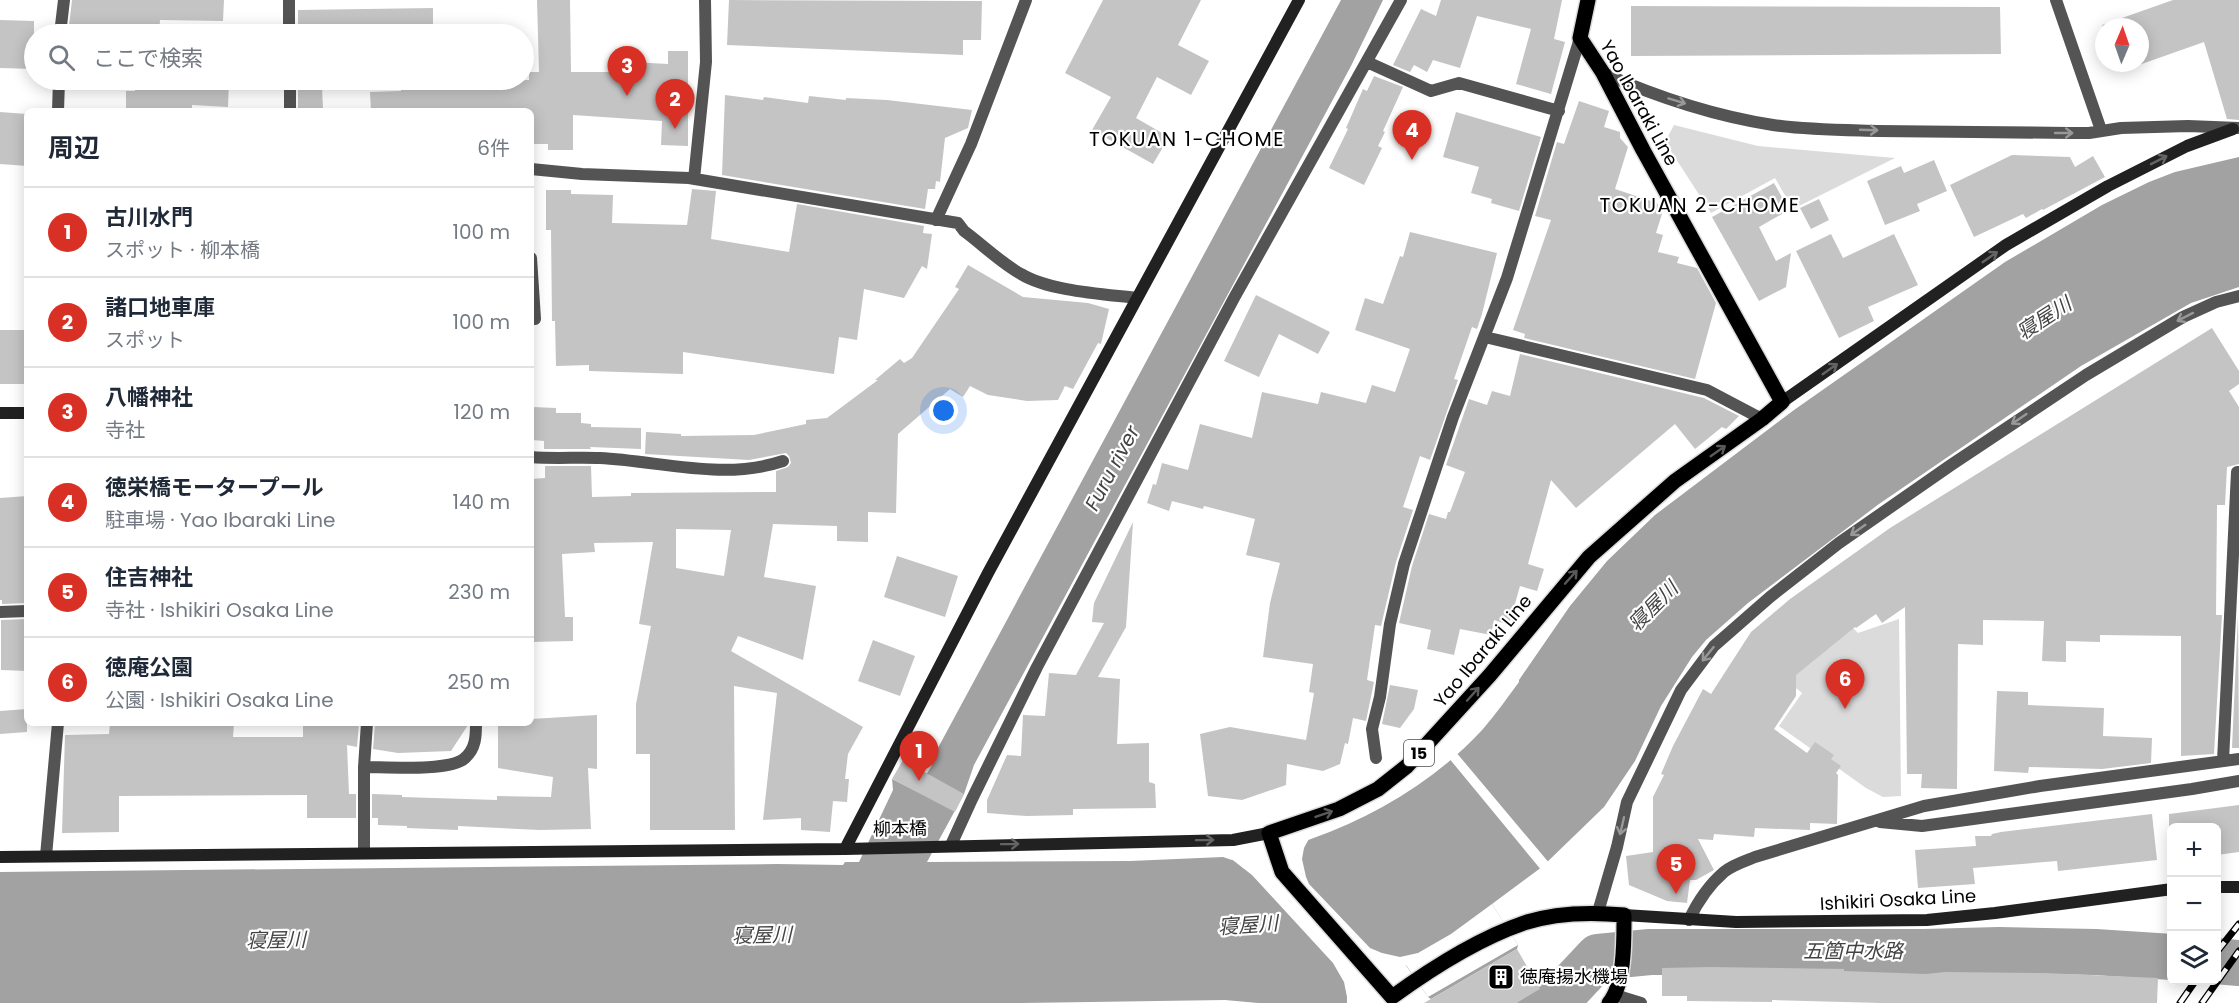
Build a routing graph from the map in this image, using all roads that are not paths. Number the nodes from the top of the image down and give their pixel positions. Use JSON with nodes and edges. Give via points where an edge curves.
{"nodes":[{"id":1,"x":64,"y":0,"type":"edge"},
{"id":2,"x":289,"y":0,"type":"edge"},
{"id":3,"x":705,"y":0,"type":"edge"},
{"id":4,"x":1026,"y":0,"type":"edge"},
{"id":5,"x":1299,"y":0,"type":"edge"},
{"id":6,"x":1401,"y":0,"type":"edge"},
{"id":7,"x":1588,"y":0,"type":"edge"},
{"id":8,"x":2056,"y":0,"type":"edge"},
{"id":9,"x":61,"y":24,"type":"edge"},
{"id":10,"x":289,"y":24,"type":"edge"},
{"id":11,"x":1580,"y":38,"type":"junction"},
{"id":12,"x":1367,"y":62,"type":"junction"},
{"id":13,"x":1603,"y":73,"type":"junction"},
{"id":14,"x":59,"y":90,"type":"edge"},
{"id":15,"x":290,"y":90,"type":"edge"},
{"id":16,"x":58,"y":108,"type":"edge"},
{"id":17,"x":290,"y":108,"type":"edge"},
{"id":18,"x":1559,"y":111,"type":"junction"},
{"id":19,"x":2236,"y":129,"type":"edge"},
{"id":20,"x":2101,"y":130,"type":"junction"},
{"id":21,"x":534,"y":169,"type":"edge"},
{"id":22,"x":694,"y":179,"type":"junction"},
{"id":23,"x":936,"y":220,"type":"junction"},
{"id":24,"x":2239,"y":296,"type":"edge"},
{"id":25,"x":1136,"y":298,"type":"junction"},
{"id":26,"x":534,"y":304,"type":"edge"},
{"id":27,"x":535,"y":320,"type":"dead end"},
{"id":28,"x":1485,"y":337,"type":"junction"},
{"id":29,"x":1782,"y":402,"type":"junction"},
{"id":30,"x":0,"y":413,"type":"edge"},
{"id":31,"x":24,"y":413,"type":"edge"},
{"id":32,"x":1762,"y":419,"type":"junction"},
{"id":33,"x":534,"y":457,"type":"edge"},
{"id":34,"x":783,"y":461,"type":"dead end"},
{"id":35,"x":2239,"y":472,"type":"edge"},
{"id":36,"x":24,"y":611,"type":"edge"},
{"id":37,"x":0,"y":612,"type":"edge"},
{"id":38,"x":58,"y":726,"type":"edge"},
{"id":39,"x":367,"y":726,"type":"edge"},
{"id":40,"x":476,"y":726,"type":"edge"},
{"id":41,"x":1376,"y":758,"type":"dead end"},
{"id":42,"x":2239,"y":759,"type":"edge"},
{"id":43,"x":2223,"y":760,"type":"junction"},
{"id":44,"x":364,"y":767,"type":"junction"},
{"id":45,"x":2239,"y":781,"type":"edge"},
{"id":46,"x":1873,"y":821,"type":"junction"},
{"id":47,"x":1270,"y":837,"type":"junction"},
{"id":48,"x":945,"y":846,"type":"junction"},
{"id":49,"x":844,"y":849,"type":"junction"},
{"id":50,"x":364,"y":853,"type":"junction"},
{"id":51,"x":46,"y":856,"type":"junction"},
{"id":52,"x":0,"y":857,"type":"edge"},
{"id":53,"x":2221,"y":887,"type":"edge"},
{"id":54,"x":2239,"y":887,"type":"edge"},
{"id":55,"x":2167,"y":891,"type":"edge"},
{"id":56,"x":1598,"y":912,"type":"junction"},
{"id":57,"x":1624,"y":915,"type":"junction"},
{"id":58,"x":1689,"y":920,"type":"junction"},
{"id":59,"x":1612,"y":999,"type":"edge"},
{"id":60,"x":1389,"y":1000,"type":"edge"},
{"id":61,"x":1641,"y":1003,"type":"edge"}],
"edges":[{"from":1,"to":9,"type":"street"},
{"from":2,"to":10,"type":"street"},
{"from":3,"to":22,"type":"street","via":[[706,62]]},
{"from":4,"to":23,"type":"street","via":[[971,144]]},
{"from":5,"to":25,"type":"street"},
{"from":6,"to":12,"type":"street"},
{"from":7,"to":11,"type":"main road","name":"Yao Ibaraki Line"},
{"from":8,"to":20,"type":"street"},
{"from":11,"to":13,"type":"main road","name":"Yao Ibaraki Line"},
{"from":11,"to":18,"type":"street"},
{"from":12,"to":18,"type":"street","via":[[1431,91],[1459,83]]},
{"from":12,"to":48,"type":"street","via":[[1234,298]]},
{"from":13,"to":20,"type":"street","one_way":true,"via":[[1702,109],[1790,127],[2070,133]]},
{"from":13,"to":29,"type":"main road","name":"Yao Ibaraki Line"},
{"from":14,"to":16,"type":"street"},
{"from":15,"to":17,"type":"street"},
{"from":18,"to":28,"type":"street"},
{"from":19,"to":20,"type":"street","via":[[2188,126]]},
{"from":29,"to":19,"type":"street","one_way":true,"via":[[2006,245],[2118,180],[2187,146]]},
{"from":21,"to":22,"type":"street"},
{"from":22,"to":23,"type":"street"},
{"from":23,"to":25,"type":"street","via":[[958,223],[1020,274],[1038,282]]},
{"from":24,"to":56,"type":"street","one_way":true,"via":[[2183,317],[2086,375],[1839,543],[1714,646],[1681,690],[1627,802]]},
{"from":25,"to":49,"type":"street"},
{"from":26,"to":27,"type":"street"},
{"from":28,"to":32,"type":"street","via":[[1707,390]]},
{"from":28,"to":41,"type":"street","via":[[1453,417],[1404,564],[1372,729]]},
{"from":29,"to":32,"type":"main road","name":"Yao Ibaraki Line","number":"15"},
{"from":30,"to":31,"type":"street"},
{"from":47,"to":32,"type":"main road","name":"Yao Ibaraki Line","number":"15","one_way":true,"via":[[1340,809],[1378,789],[1407,766],[1589,557],[1675,481]]},
{"from":33,"to":34,"type":"street","via":[[600,458],[721,470]]},
{"from":35,"to":43,"type":"street"},
{"from":36,"to":37,"type":"street"},
{"from":38,"to":51,"type":"street"},
{"from":39,"to":44,"type":"street"},
{"from":40,"to":44,"type":"street","via":[[474,746],[456,765]]},
{"from":42,"to":43,"type":"street"},
{"from":43,"to":46,"type":"street","via":[[1924,806]]},
{"from":44,"to":50,"type":"street"},
{"from":45,"to":46,"type":"street","via":[[1922,826]]},
{"from":46,"to":58,"type":"street","via":[[1730,868],[1695,907]]},
{"from":48,"to":47,"type":"street","name":"柳本橋","one_way":true},
{"from":47,"to":60,"type":"main road","via":[[1282,872],[1378,980]]},
{"from":48,"to":49,"type":"street","name":"柳本橋"},
{"from":49,"to":50,"type":"street","name":"柳本橋"},
{"from":50,"to":51,"type":"street","name":"柳本橋"},
{"from":51,"to":52,"type":"street","name":"柳本橋"},
{"from":53,"to":54,"type":"street"},
{"from":55,"to":58,"type":"street","name":"Ishikiri Osaka Line","via":[[1928,920]]},
{"from":56,"to":57,"type":"main road"},
{"from":56,"to":60,"type":"main road","via":[[1562,915],[1508,929],[1461,952]]},
{"from":57,"to":58,"type":"street","name":"Ishikiri Osaka Line"},
{"from":57,"to":59,"type":"main road","via":[[1620,975]]},
{"from":59,"to":61,"type":"street"}]}
